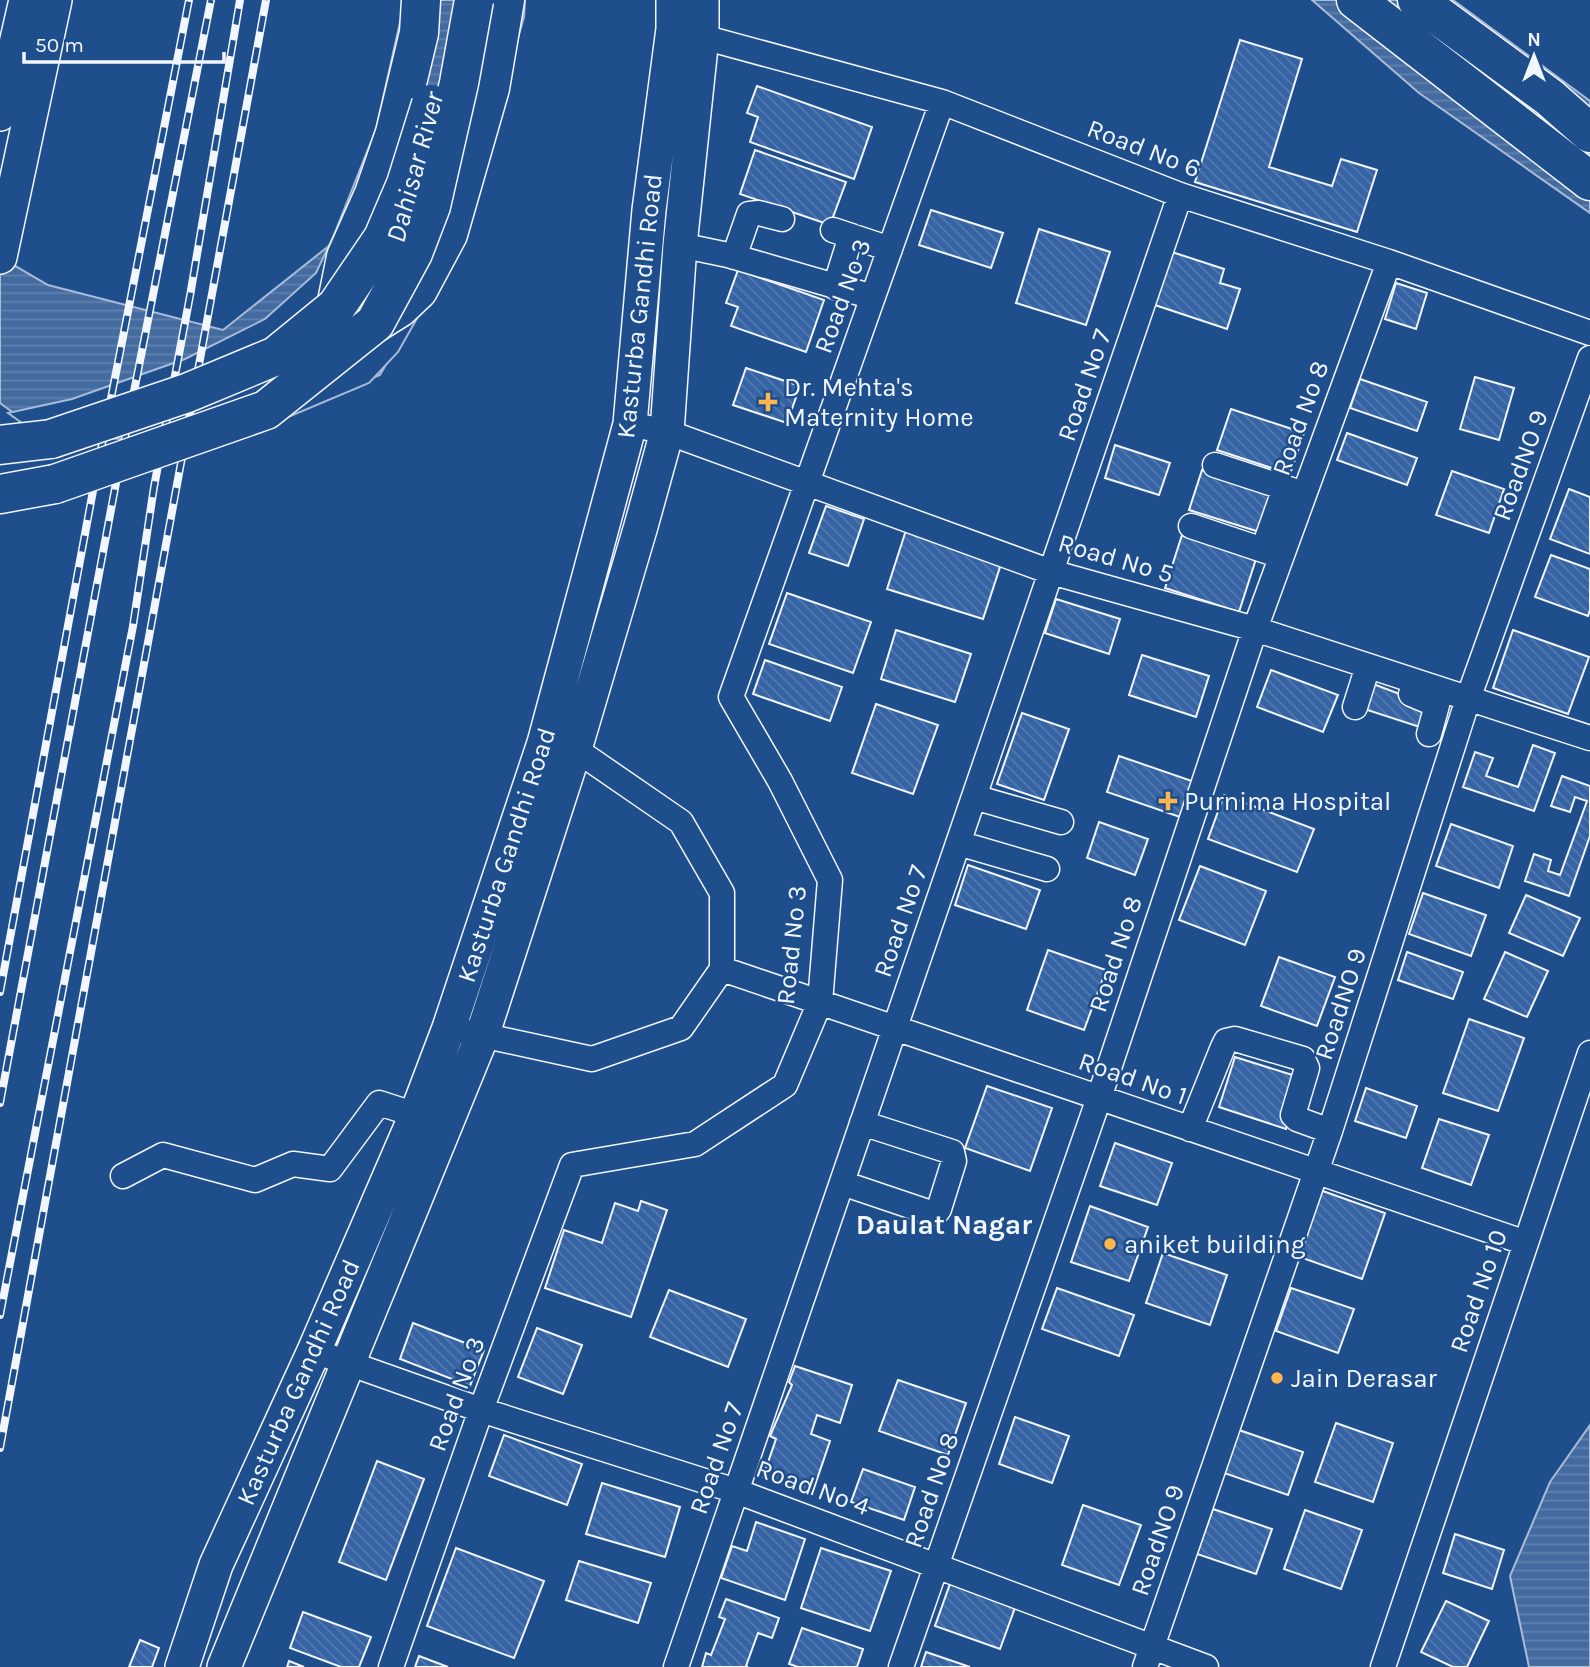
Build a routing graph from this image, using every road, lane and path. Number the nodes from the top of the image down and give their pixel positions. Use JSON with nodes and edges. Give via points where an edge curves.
{"nodes":[{"id":1,"x":26,"y":0,"type":"edge"},
{"id":2,"x":55,"y":0,"type":"edge"},
{"id":3,"x":421,"y":0,"type":"edge"},
{"id":4,"x":454,"y":0,"type":"edge"},
{"id":5,"x":474,"y":0,"type":"edge"},
{"id":6,"x":505,"y":0,"type":"edge"},
{"id":7,"x":702,"y":0,"type":"edge"},
{"id":8,"x":1356,"y":0,"type":"edge"},
{"id":9,"x":1417,"y":0,"type":"edge"},
{"id":10,"x":683,"y":22,"type":"edge"},
{"id":11,"x":942,"y":102,"type":"junction"},
{"id":12,"x":0,"y":114,"type":"edge"},
{"id":13,"x":1590,"y":133,"type":"edge"},
{"id":14,"x":1590,"y":181,"type":"edge"},
{"id":15,"x":1180,"y":195,"type":"junction"},
{"id":16,"x":649,"y":210,"type":"junction"},
{"id":17,"x":782,"y":219,"type":"dead end"},
{"id":18,"x":681,"y":232,"type":"junction"},
{"id":19,"x":890,"y":249,"type":"junction"},
{"id":20,"x":0,"y":257,"type":"edge"},
{"id":21,"x":734,"y":257,"type":"junction"},
{"id":22,"x":1389,"y":262,"type":"junction"},
{"id":23,"x":835,"y":287,"type":"junction"},
{"id":24,"x":873,"y":297,"type":"junction"},
{"id":25,"x":336,"y":307,"type":"junction"},
{"id":26,"x":375,"y":323,"type":"junction"},
{"id":27,"x":1590,"y":333,"type":"edge"},
{"id":28,"x":1590,"y":358,"type":"edge"},
{"id":29,"x":630,"y":424,"type":"junction"},
{"id":30,"x":667,"y":432,"type":"junction"},
{"id":31,"x":0,"y":445,"type":"edge"},
{"id":32,"x":1215,"y":466,"type":"dead end"},
{"id":33,"x":807,"y":482,"type":"junction"},
{"id":34,"x":1294,"y":491,"type":"junction"},
{"id":35,"x":0,"y":494,"type":"edge"},
{"id":36,"x":1191,"y":526,"type":"dead end"},
{"id":37,"x":1272,"y":553,"type":"junction"},
{"id":38,"x":1051,"y":572,"type":"junction"},
{"id":39,"x":1255,"y":629,"type":"junction"},
{"id":40,"x":1377,"y":676,"type":"junction"},
{"id":41,"x":1413,"y":688,"type":"junction"},
{"id":42,"x":1468,"y":699,"type":"junction"},
{"id":43,"x":1355,"y":707,"type":"dead end"},
{"id":44,"x":1457,"y":732,"type":"junction"},
{"id":45,"x":1590,"y":738,"type":"edge"},
{"id":46,"x":559,"y":746,"type":"junction"},
{"id":47,"x":980,"y":798,"type":"junction"},
{"id":48,"x":1061,"y":822,"type":"dead end"},
{"id":49,"x":964,"y":845,"type":"junction"},
{"id":50,"x":1047,"y":869,"type":"dead end"},
{"id":51,"x":722,"y":969,"type":"junction"},
{"id":52,"x":820,"y":1002,"type":"junction"},
{"id":53,"x":449,"y":1028,"type":"junction"},
{"id":54,"x":895,"y":1028,"type":"junction"},
{"id":55,"x":482,"y":1037,"type":"junction"},
{"id":56,"x":1590,"y":1053,"type":"edge"},
{"id":57,"x":1099,"y":1098,"type":"junction"},
{"id":58,"x":415,"y":1115,"type":"junction"},
{"id":59,"x":869,"y":1125,"type":"junction"},
{"id":60,"x":1191,"y":1129,"type":"junction"},
{"id":61,"x":1331,"y":1131,"type":"junction"},
{"id":62,"x":1316,"y":1172,"type":"junction"},
{"id":63,"x":122,"y":1176,"type":"dead end"},
{"id":64,"x":847,"y":1185,"type":"junction"},
{"id":65,"x":1526,"y":1243,"type":"junction"},
{"id":66,"x":314,"y":1351,"type":"junction"},
{"id":67,"x":349,"y":1363,"type":"junction"},
{"id":68,"x":481,"y":1410,"type":"junction"},
{"id":69,"x":736,"y":1491,"type":"junction"},
{"id":70,"x":936,"y":1565,"type":"junction"},
{"id":71,"x":208,"y":1590,"type":"junction"},
{"id":72,"x":248,"y":1609,"type":"junction"},
{"id":73,"x":1148,"y":1658,"type":"edge"},
{"id":74,"x":181,"y":1667,"type":"edge"},
{"id":75,"x":224,"y":1667,"type":"edge"},
{"id":76,"x":391,"y":1667,"type":"edge"},
{"id":77,"x":676,"y":1667,"type":"edge"},
{"id":78,"x":901,"y":1667,"type":"edge"},
{"id":79,"x":1206,"y":1667,"type":"edge"},
{"id":80,"x":1382,"y":1667,"type":"edge"}],
"edges":[{"from":1,"to":12,"type":"main road"},
{"from":2,"to":20,"type":"main road"},
{"from":3,"to":25,"type":"main road","via":[[419,33],[395,133],[346,257]]},
{"from":4,"to":25,"type":"main road","bridge":true,"via":[[439,76],[406,184],[383,238]]},
{"from":5,"to":26,"type":"main road","bridge":true,"via":[[431,206],[413,253]]},
{"from":6,"to":26,"type":"main road","via":[[490,88],[448,234],[418,290]]},
{"from":7,"to":10,"type":"main road","name":"Kasturba Gandhi Road"},
{"from":8,"to":14,"type":"main road"},
{"from":9,"to":13,"type":"main road","via":[[1549,97]]},
{"from":10,"to":11,"type":"street","name":"Road No 6"},
{"from":10,"to":16,"type":"main road","name":"Kasturba Gandhi Road"},
{"from":10,"to":18,"type":"main road","name":"Kasturba Gandhi Road"},
{"from":11,"to":15,"type":"street","name":"Road No 6"},
{"from":11,"to":19,"type":"street","name":"Road No 3"},
{"from":15,"to":22,"type":"street","name":"Road No 6"},
{"from":15,"to":38,"type":"street","name":"Road No 7"},
{"from":16,"to":18,"type":"main road"},
{"from":16,"to":29,"type":"main road","name":"Kasturba Gandhi Road"},
{"from":17,"to":21,"type":"street","via":[[749,214]]},
{"from":18,"to":21,"type":"street"},
{"from":18,"to":30,"type":"main road","name":"Kasturba Gandhi Road"},
{"from":19,"to":23,"type":"street","via":[[842,233]]},
{"from":19,"to":24,"type":"street","name":"Road No 3"},
{"from":21,"to":23,"type":"street"},
{"from":22,"to":27,"type":"street","name":"Road No 6"},
{"from":22,"to":34,"type":"street","name":"Road No 8"},
{"from":23,"to":24,"type":"street"},
{"from":24,"to":33,"type":"street","name":"Road No 3"},
{"from":25,"to":31,"type":"main road","bridge":true,"via":[[276,356],[187,393],[51,439]]},
{"from":26,"to":35,"type":"main road","bridge":true,"via":[[266,410],[55,484]]},
{"from":28,"to":42,"type":"street","name":"RoadNO 9"},
{"from":29,"to":30,"type":"street","name":"Road No 5"},
{"from":29,"to":46,"type":"main road","name":"Kasturba Gandhi Road"},
{"from":30,"to":33,"type":"street","name":"Road No 5"},
{"from":30,"to":46,"type":"main road","name":"Kasturba Gandhi Road"},
{"from":32,"to":34,"type":"street"},
{"from":33,"to":38,"type":"street","name":"Road No 5"},
{"from":33,"to":52,"type":"street","name":"Road No 3","via":[[731,697],[830,880]]},
{"from":34,"to":37,"type":"street","name":"Road No 8"},
{"from":36,"to":37,"type":"street"},
{"from":37,"to":39,"type":"street","name":"Road No 8"},
{"from":38,"to":39,"type":"street","name":"Road No 5"},
{"from":38,"to":47,"type":"street","name":"Road No 7"},
{"from":39,"to":40,"type":"street","name":"Road No 5"},
{"from":39,"to":57,"type":"street","name":"Road No 8"},
{"from":40,"to":41,"type":"street","name":"Road No 5"},
{"from":40,"to":43,"type":"street"},
{"from":41,"to":42,"type":"street","name":"Road No 5"},
{"from":41,"to":44,"type":"street","via":[[1438,707],[1428,727]]},
{"from":42,"to":44,"type":"street","name":"RoadNO 9"},
{"from":42,"to":45,"type":"street","name":"Road No 5"},
{"from":44,"to":61,"type":"street","name":"RoadNO 9"},
{"from":46,"to":51,"type":"street","via":[[681,822],[722,894]]},
{"from":46,"to":53,"type":"main road","name":"Kasturba Gandhi Road"},
{"from":46,"to":55,"type":"main road","name":"Kasturba Gandhi Road"},
{"from":47,"to":48,"type":"street"},
{"from":47,"to":49,"type":"street","name":"Road No 7"},
{"from":49,"to":50,"type":"street"},
{"from":49,"to":54,"type":"street","name":"Road No 7"},
{"from":51,"to":52,"type":"street","name":"Road No 1"},
{"from":51,"to":55,"type":"street","via":[[681,1028],[592,1059]]},
{"from":52,"to":54,"type":"street","name":"Road No 1"},
{"from":52,"to":68,"type":"street","name":"Road No 3","via":[[785,1086],[695,1144],[572,1165]]},
{"from":53,"to":55,"type":"street"},
{"from":53,"to":58,"type":"main road","name":"Kasturba Gandhi Road"},
{"from":54,"to":57,"type":"street","name":"Road No 1"},
{"from":54,"to":59,"type":"street","name":"Road No 7"},
{"from":55,"to":67,"type":"main road","name":"Kasturba Gandhi Road"},
{"from":56,"to":65,"type":"street","name":"Road No 10"},
{"from":57,"to":60,"type":"street","name":"Road No 1"},
{"from":57,"to":70,"type":"street","name":"Road No 8"},
{"from":58,"to":63,"type":"street","via":[[379,1103],[330,1169],[293,1164],[255,1180],[163,1155]]},
{"from":58,"to":66,"type":"main road","name":"Kasturba Gandhi Road"},
{"from":59,"to":64,"type":"street","name":"Road No 7"},
{"from":59,"to":64,"type":"street","via":[[952,1152],[954,1161],[939,1209],[931,1213]]},
{"from":60,"to":61,"type":"street","via":[[1226,1041],[1235,1039],[1303,1059],[1307,1068],[1294,1117]]},
{"from":60,"to":62,"type":"street","name":"Road No 1"},
{"from":61,"to":62,"type":"street","name":"RoadNO 9"},
{"from":62,"to":65,"type":"street","name":"Road No 1"},
{"from":62,"to":73,"type":"street","name":"RoadNO 9"},
{"from":64,"to":69,"type":"street","name":"Road No 7"},
{"from":65,"to":80,"type":"street","name":"Road No 10"},
{"from":66,"to":67,"type":"street","name":"Road No 4"},
{"from":66,"to":71,"type":"main road","name":"Kasturba Gandhi Road"},
{"from":67,"to":68,"type":"street","name":"Road No 4"},
{"from":67,"to":72,"type":"main road","name":"Kasturba Gandhi Road"},
{"from":68,"to":69,"type":"street","name":"Road No 4"},
{"from":68,"to":76,"type":"street","name":"Road No 3"},
{"from":69,"to":70,"type":"street","name":"Road No 4"},
{"from":69,"to":77,"type":"street","name":"Road No 7"},
{"from":70,"to":73,"type":"street","name":"Road No 4"},
{"from":70,"to":78,"type":"street","name":"Road No 8"},
{"from":71,"to":72,"type":"main road"},
{"from":71,"to":74,"type":"main road","name":"Kasturba Gandhi Road"},
{"from":72,"to":75,"type":"main road","name":"Kasturba Gandhi Road"},
{"from":73,"to":79,"type":"street","name":"Road No 4"}]}
